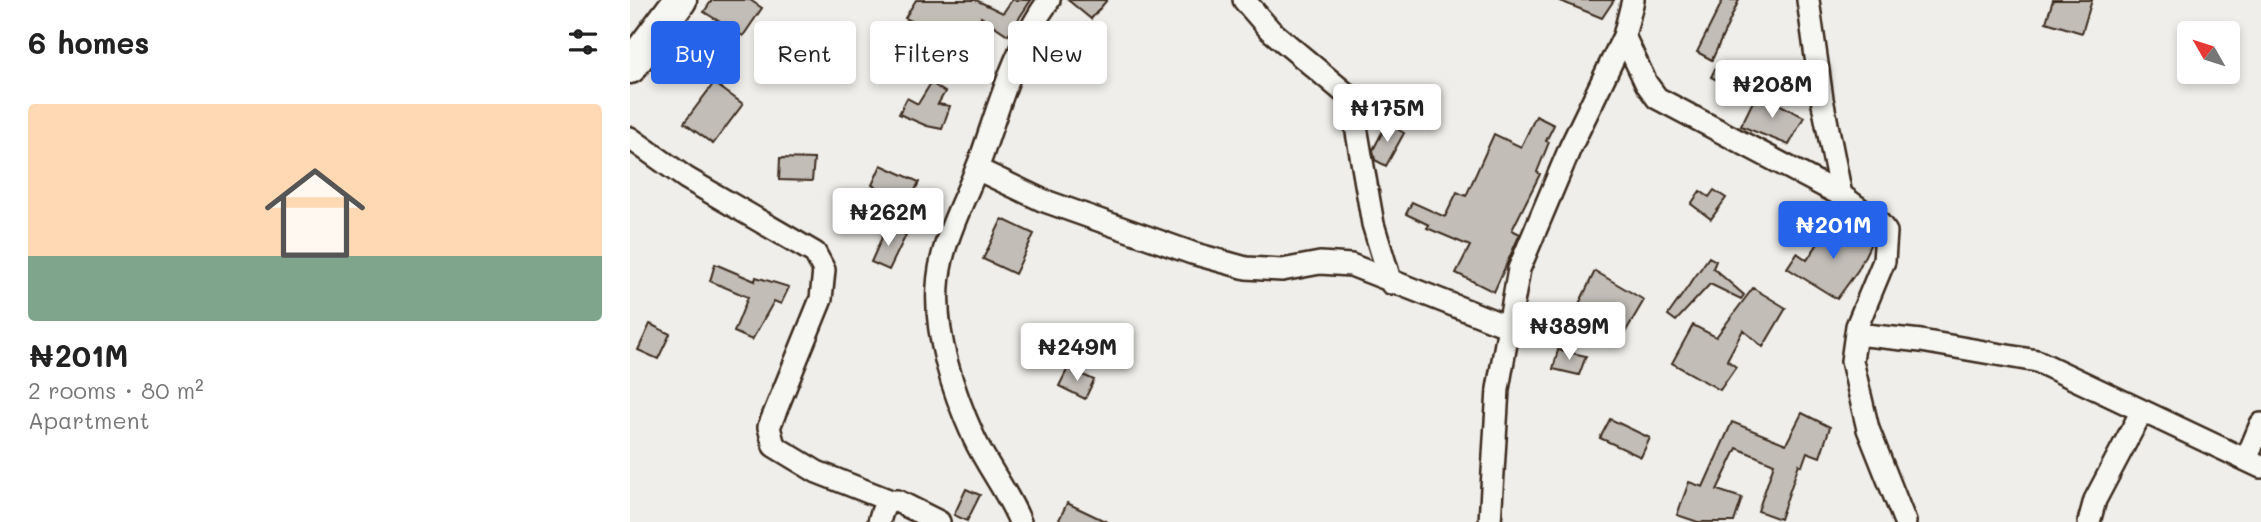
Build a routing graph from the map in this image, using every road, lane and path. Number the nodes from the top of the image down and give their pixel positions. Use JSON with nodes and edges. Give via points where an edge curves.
{"nodes":[{"id":1,"x":680,"y":0,"type":"edge"},
{"id":2,"x":1049,"y":0,"type":"edge"},
{"id":3,"x":1244,"y":0,"type":"edge"},
{"id":4,"x":1633,"y":0,"type":"edge"},
{"id":5,"x":1808,"y":0,"type":"edge"},
{"id":6,"x":1624,"y":36,"type":"junction"},
{"id":7,"x":630,"y":67,"type":"edge"},
{"id":8,"x":630,"y":138,"type":"edge"},
{"id":9,"x":977,"y":169,"type":"junction"},
{"id":10,"x":1840,"y":195,"type":"junction"},
{"id":11,"x":1391,"y":283,"type":"junction"},
{"id":12,"x":1509,"y":327,"type":"junction"},
{"id":13,"x":1856,"y":334,"type":"junction"},
{"id":14,"x":2142,"y":411,"type":"junction"},
{"id":15,"x":2261,"y":424,"type":"edge"},
{"id":16,"x":2253,"y":463,"type":"edge"},
{"id":17,"x":891,"y":500,"type":"junction"},
{"id":18,"x":879,"y":522,"type":"edge"},
{"id":19,"x":939,"y":522,"type":"edge"},
{"id":20,"x":1020,"y":522,"type":"edge"},
{"id":21,"x":1490,"y":522,"type":"edge"},
{"id":22,"x":1905,"y":522,"type":"edge"},
{"id":23,"x":2089,"y":522,"type":"edge"}],
"edges":[{"from":1,"to":7,"type":"street"},
{"from":2,"to":9,"type":"street","via":[[1008,77]]},
{"from":3,"to":11,"type":"street","via":[[1270,30],[1351,98],[1373,224]]},
{"from":4,"to":6,"type":"street"},
{"from":5,"to":10,"type":"street"},
{"from":6,"to":10,"type":"street","via":[[1657,97]]},
{"from":6,"to":12,"type":"street","via":[[1519,270]]},
{"from":8,"to":17,"type":"street","via":[[686,178],[815,253],[824,270],[821,299],[769,427],[774,446],[817,472]]},
{"from":9,"to":11,"type":"street","via":[[1042,200],[1246,268],[1351,265]]},
{"from":9,"to":20,"type":"street","via":[[942,257],[936,294],[948,367],[960,404]]},
{"from":10,"to":13,"type":"street","via":[[1886,232],[1884,261]]},
{"from":11,"to":12,"type":"street"},
{"from":12,"to":21,"type":"street","via":[[1498,390]]},
{"from":13,"to":14,"type":"street","via":[[2037,362]]},
{"from":13,"to":22,"type":"street","via":[[1853,361],[1868,429]]},
{"from":14,"to":16,"type":"street"},
{"from":14,"to":23,"type":"street","via":[[2095,500]]},
{"from":15,"to":16,"type":"street"},
{"from":17,"to":18,"type":"street","via":[[883,507]]},
{"from":17,"to":19,"type":"street"}]}
